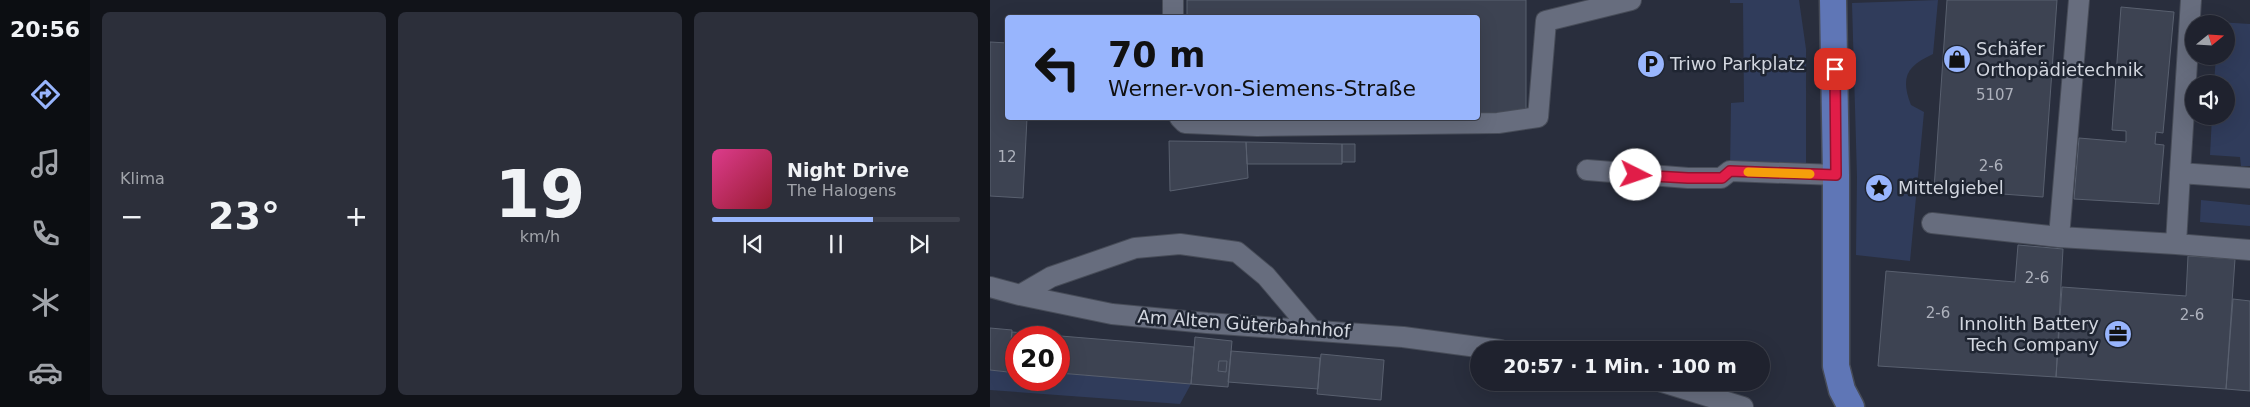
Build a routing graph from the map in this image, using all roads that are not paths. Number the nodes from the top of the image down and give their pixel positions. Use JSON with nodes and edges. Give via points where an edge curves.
{"nodes":[{"id":1,"x":1173,"y":0,"type":"edge"},
{"id":2,"x":1631,"y":0,"type":"edge"},
{"id":3,"x":1833,"y":0,"type":"edge"},
{"id":4,"x":2079,"y":0,"type":"edge"},
{"id":5,"x":2191,"y":0,"type":"edge"},
{"id":6,"x":1173,"y":15,"type":"edge"},
{"id":7,"x":1182,"y":120,"type":"edge"},
{"id":8,"x":1587,"y":170,"type":"dead end"},
{"id":9,"x":2180,"y":174,"type":"junction"},
{"id":10,"x":1836,"y":175,"type":"junction"},
{"id":11,"x":2250,"y":178,"type":"edge"},
{"id":12,"x":1932,"y":223,"type":"dead end"},
{"id":13,"x":2059,"y":237,"type":"junction"},
{"id":14,"x":2176,"y":244,"type":"junction"},
{"id":15,"x":2250,"y":250,"type":"edge"},
{"id":16,"x":990,"y":287,"type":"edge"},
{"id":17,"x":1020,"y":295,"type":"junction"},
{"id":18,"x":1311,"y":329,"type":"junction"},
{"id":19,"x":1470,"y":345,"type":"edge"},
{"id":20,"x":1691,"y":391,"type":"edge"},
{"id":21,"x":1743,"y":407,"type":"edge"},
{"id":22,"x":1850,"y":407,"type":"edge"}],
"edges":[{"from":1,"to":6,"type":"street"},
{"from":2,"to":7,"type":"street","via":[[1546,21],[1538,117],[1498,123],[1257,126],[1185,123]]},
{"from":3,"to":10,"type":"main road"},
{"from":4,"to":13,"type":"street"},
{"from":5,"to":9,"type":"street"},
{"from":8,"to":10,"type":"street","via":[[1688,178],[1722,178],[1730,171]]},
{"from":9,"to":11,"type":"street"},
{"from":9,"to":14,"type":"street"},
{"from":10,"to":22,"type":"main road","via":[[1836,366]]},
{"from":12,"to":13,"type":"street"},
{"from":13,"to":14,"type":"street"},
{"from":14,"to":15,"type":"street"},
{"from":16,"to":17,"type":"street","name":"Am Alten Güterbahnhof"},
{"from":17,"to":18,"type":"street","name":"Am Alten Güterbahnhof","via":[[1112,314]]},
{"from":17,"to":18,"type":"street","via":[[1051,277],[1135,248],[1180,244],[1237,252],[1266,276]]},
{"from":18,"to":19,"type":"street","name":"Am Alten Güterbahnhof"},
{"from":20,"to":21,"type":"street"}]}
